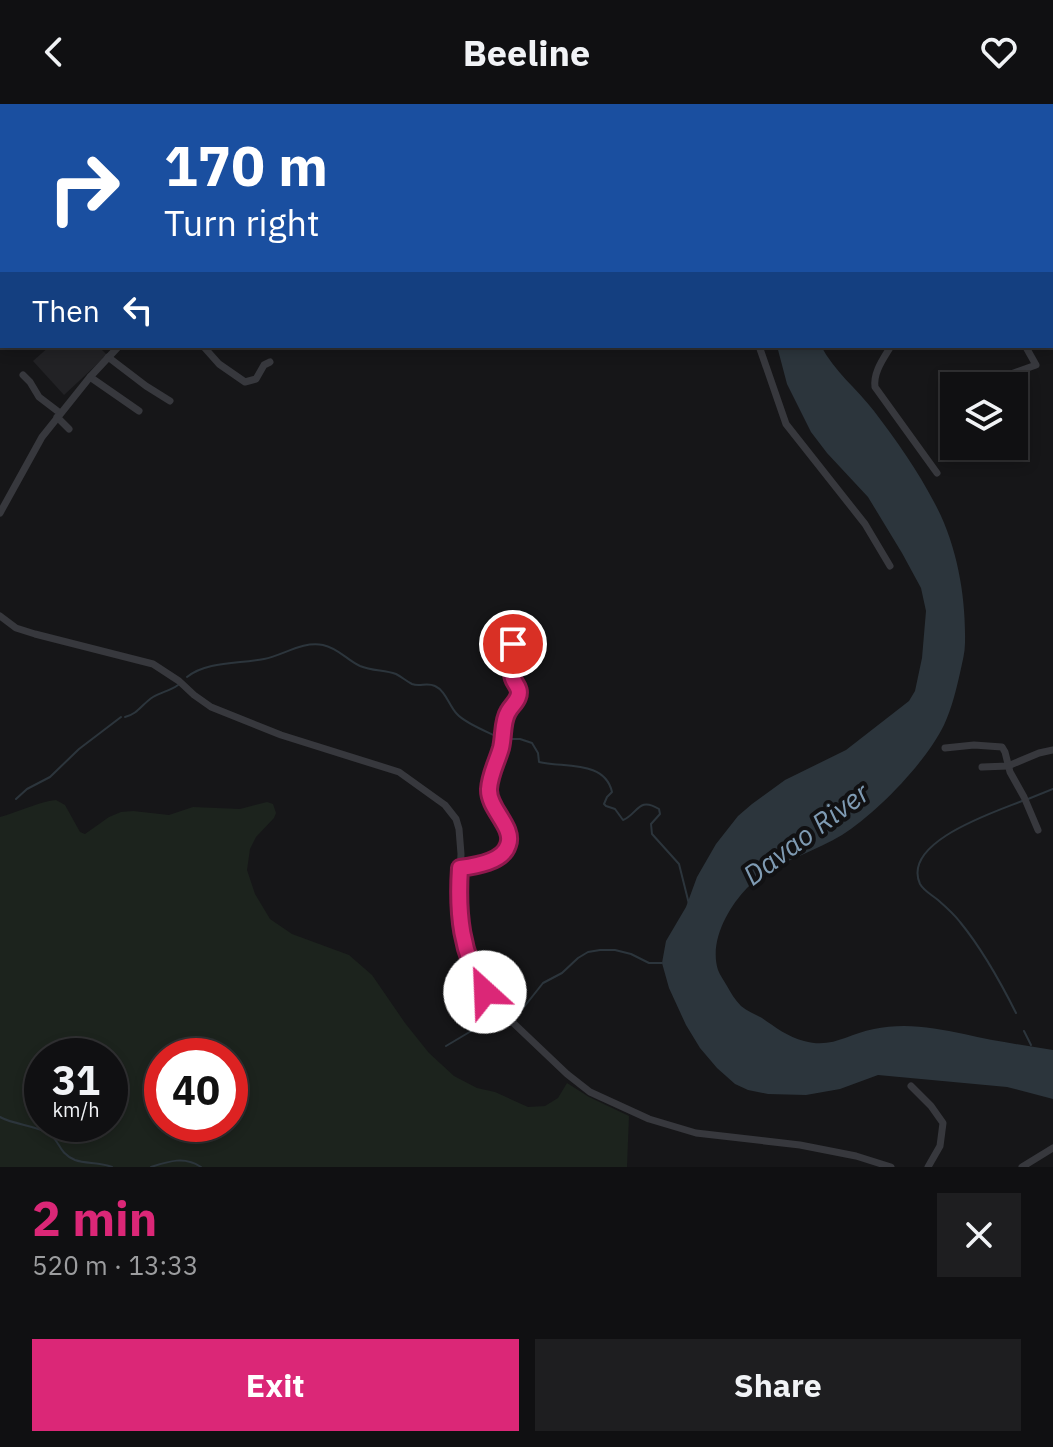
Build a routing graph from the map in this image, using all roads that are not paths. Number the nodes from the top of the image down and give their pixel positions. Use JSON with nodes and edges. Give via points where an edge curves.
{"nodes":[{"id":1,"x":117,"y":348,"type":"edge"},
{"id":2,"x":205,"y":348,"type":"edge"},
{"id":3,"x":760,"y":348,"type":"edge"},
{"id":4,"x":890,"y":348,"type":"edge"},
{"id":5,"x":1028,"y":348,"type":"edge"},
{"id":6,"x":108,"y":357,"type":"junction"},
{"id":7,"x":270,"y":362,"type":"dead end"},
{"id":8,"x":1016,"y":372,"type":"edge"},
{"id":9,"x":23,"y":375,"type":"dead end"},
{"id":10,"x":90,"y":377,"type":"junction"},
{"id":11,"x":170,"y":401,"type":"dead end"},
{"id":12,"x":139,"y":411,"type":"dead end"},
{"id":13,"x":59,"y":415,"type":"junction"},
{"id":14,"x":69,"y":429,"type":"dead end"},
{"id":15,"x":937,"y":473,"type":"dead end"},
{"id":16,"x":0,"y":513,"type":"edge"},
{"id":17,"x":890,"y":566,"type":"dead end"},
{"id":18,"x":1,"y":619,"type":"edge"},
{"id":19,"x":513,"y":644,"type":"dead end"},
{"id":20,"x":945,"y":748,"type":"dead end"},
{"id":21,"x":1053,"y":750,"type":"edge"},
{"id":22,"x":1008,"y":766,"type":"junction"},
{"id":23,"x":982,"y":767,"type":"dead end"},
{"id":24,"x":1038,"y":830,"type":"dead end"},
{"id":25,"x":460,"y":868,"type":"junction"},
{"id":26,"x":911,"y":1086,"type":"dead end"},
{"id":27,"x":1053,"y":1148,"type":"edge"},
{"id":28,"x":891,"y":1167,"type":"edge"},
{"id":29,"x":928,"y":1167,"type":"edge"},
{"id":30,"x":1022,"y":1167,"type":"edge"}],
"edges":[{"from":1,"to":6,"type":"street"},
{"from":2,"to":7,"type":"street","via":[[249,383]]},
{"from":3,"to":17,"type":"street","via":[[786,424],[865,524]]},
{"from":4,"to":15,"type":"street","via":[[875,387]]},
{"from":5,"to":8,"type":"street","via":[[1036,365]]},
{"from":6,"to":10,"type":"street"},
{"from":6,"to":11,"type":"street"},
{"from":9,"to":13,"type":"street"},
{"from":10,"to":12,"type":"street"},
{"from":10,"to":13,"type":"street"},
{"from":13,"to":14,"type":"street"},
{"from":13,"to":16,"type":"street","via":[[29,457]]},
{"from":18,"to":25,"type":"street","via":[[35,634],[153,664],[229,715],[399,772],[451,811],[459,829]]},
{"from":19,"to":25,"type":"street","via":[[512,674],[519,696],[505,719],[489,789],[509,845],[486,863]]},
{"from":20,"to":22,"type":"street","via":[[1002,747]]},
{"from":21,"to":22,"type":"street"},
{"from":22,"to":23,"type":"street"},
{"from":22,"to":24,"type":"street"},
{"from":25,"to":28,"type":"street","via":[[458,912],[478,981],[508,1018],[578,1084],[649,1119],[696,1133],[800,1145]]},
{"from":26,"to":29,"type":"street","via":[[943,1123],[940,1146]]},
{"from":27,"to":30,"type":"street"}]}
